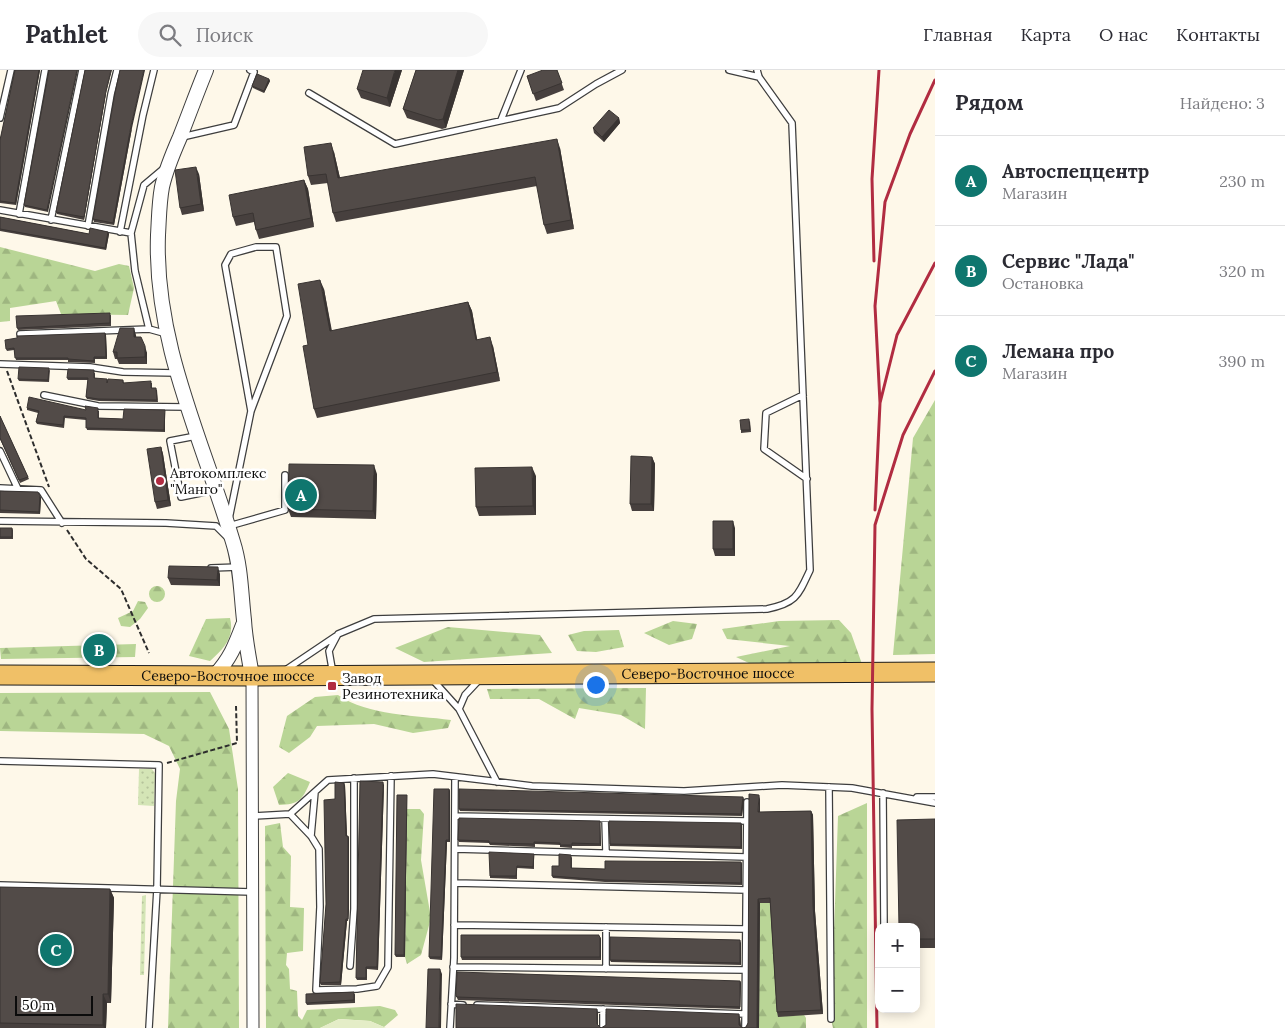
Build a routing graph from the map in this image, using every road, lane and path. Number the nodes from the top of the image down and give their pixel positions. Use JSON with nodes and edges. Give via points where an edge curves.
{"nodes":[{"id":1,"x":10,"y":70,"type":"edge"},
{"id":2,"x":45,"y":70,"type":"edge"},
{"id":3,"x":82,"y":70,"type":"edge"},
{"id":4,"x":117,"y":70,"type":"edge"},
{"id":5,"x":154,"y":70,"type":"edge"},
{"id":6,"x":206,"y":70,"type":"edge"},
{"id":7,"x":250,"y":70,"type":"edge"},
{"id":8,"x":521,"y":70,"type":"edge"},
{"id":9,"x":622,"y":70,"type":"edge"},
{"id":10,"x":729,"y":70,"type":"edge"},
{"id":11,"x":757,"y":70,"type":"edge"},
{"id":12,"x":610,"y":72,"type":"edge"},
{"id":13,"x":759,"y":77,"type":"junction"},
{"id":14,"x":309,"y":93,"type":"dead end"},
{"id":15,"x":0,"y":118,"type":"edge"},
{"id":16,"x":501,"y":120,"type":"junction"},
{"id":17,"x":180,"y":137,"type":"junction"},
{"id":18,"x":169,"y":164,"type":"junction"},
{"id":19,"x":0,"y":210,"type":"edge"},
{"id":20,"x":19,"y":214,"type":"junction"},
{"id":21,"x":51,"y":220,"type":"junction"},
{"id":22,"x":88,"y":226,"type":"junction"},
{"id":23,"x":120,"y":232,"type":"junction"},
{"id":24,"x":131,"y":234,"type":"junction"},
{"id":25,"x":149,"y":329,"type":"junction"},
{"id":26,"x":20,"y":334,"type":"edge"},
{"id":27,"x":167,"y":334,"type":"junction"},
{"id":28,"x":2,"y":365,"type":"edge"},
{"id":29,"x":177,"y":373,"type":"junction"},
{"id":30,"x":803,"y":394,"type":"junction"},
{"id":31,"x":44,"y":395,"type":"dead end"},
{"id":32,"x":186,"y":407,"type":"junction"},
{"id":33,"x":251,"y":411,"type":"junction"},
{"id":34,"x":196,"y":436,"type":"junction"},
{"id":35,"x":1,"y":453,"type":"edge"},
{"id":36,"x":285,"y":475,"type":"dead end"},
{"id":37,"x":807,"y":479,"type":"junction"},
{"id":38,"x":0,"y":488,"type":"edge"},
{"id":39,"x":18,"y":489,"type":"junction"},
{"id":40,"x":215,"y":490,"type":"junction"},
{"id":41,"x":52,"y":495,"type":"dead end"},
{"id":42,"x":0,"y":521,"type":"edge"},
{"id":43,"x":62,"y":523,"type":"junction"},
{"id":44,"x":228,"y":527,"type":"junction"},
{"id":45,"x":233,"y":543,"type":"junction"},
{"id":46,"x":238,"y":567,"type":"junction"},
{"id":47,"x":200,"y":568,"type":"edge"},
{"id":48,"x":244,"y":622,"type":"junction"},
{"id":49,"x":338,"y":634,"type":"junction"},
{"id":50,"x":149,"y":653,"type":"dead end"},
{"id":51,"x":935,"y":672,"type":"edge"},
{"id":52,"x":0,"y":675,"type":"edge"},
{"id":53,"x":215,"y":675,"type":"junction"},
{"id":54,"x":334,"y":675,"type":"junction"},
{"id":55,"x":429,"y":675,"type":"junction"},
{"id":56,"x":484,"y":675,"type":"junction"},
{"id":57,"x":252,"y":676,"type":"junction"},
{"id":58,"x":276,"y":676,"type":"junction"},
{"id":59,"x":236,"y":706,"type":"dead end"},
{"id":60,"x":459,"y":709,"type":"junction"},
{"id":61,"x":0,"y":761,"type":"edge"},
{"id":62,"x":167,"y":772,"type":"dead end"},
{"id":63,"x":390,"y":776,"type":"junction"},
{"id":64,"x":455,"y":777,"type":"junction"},
{"id":65,"x":354,"y":778,"type":"junction"},
{"id":66,"x":497,"y":782,"type":"junction"},
{"id":67,"x":829,"y":787,"type":"junction"},
{"id":68,"x":315,"y":792,"type":"junction"},
{"id":69,"x":883,"y":793,"type":"junction"},
{"id":70,"x":935,"y":797,"type":"edge"},
{"id":71,"x":906,"y":798,"type":"junction"},
{"id":72,"x":747,"y":802,"type":"edge"},
{"id":73,"x":935,"y":803,"type":"edge"},
{"id":74,"x":290,"y":814,"type":"junction"},
{"id":75,"x":253,"y":816,"type":"junction"},
{"id":76,"x":455,"y":816,"type":"junction"},
{"id":77,"x":605,"y":819,"type":"junction"},
{"id":78,"x":747,"y":821,"type":"junction"},
{"id":79,"x":311,"y":836,"type":"junction"},
{"id":80,"x":455,"y":849,"type":"junction"},
{"id":81,"x":606,"y":853,"type":"junction"},
{"id":82,"x":746,"y":857,"type":"junction"},
{"id":83,"x":455,"y":883,"type":"junction"},
{"id":84,"x":0,"y":885,"type":"edge"},
{"id":85,"x":157,"y":889,"type":"junction"},
{"id":86,"x":746,"y":890,"type":"junction"},
{"id":87,"x":252,"y":892,"type":"junction"},
{"id":88,"x":884,"y":923,"type":"edge"},
{"id":89,"x":454,"y":924,"type":"junction"},
{"id":90,"x":606,"y":927,"type":"junction"},
{"id":91,"x":745,"y":930,"type":"junction"},
{"id":92,"x":350,"y":966,"type":"dead end"},
{"id":93,"x":453,"y":967,"type":"junction"},
{"id":94,"x":606,"y":968,"type":"junction"},
{"id":95,"x":745,"y":970,"type":"junction"},
{"id":96,"x":451,"y":1004,"type":"junction"},
{"id":97,"x":603,"y":1009,"type":"junction"},
{"id":98,"x":745,"y":1014,"type":"junction"},
{"id":99,"x":832,"y":1019,"type":"dead end"},
{"id":100,"x":149,"y":1028,"type":"edge"},
{"id":101,"x":253,"y":1028,"type":"edge"},
{"id":102,"x":450,"y":1028,"type":"edge"},
{"id":103,"x":603,"y":1028,"type":"edge"},
{"id":104,"x":745,"y":1028,"type":"edge"}],
"edges":[{"from":1,"to":15,"type":"lane"},
{"from":2,"to":20,"type":"lane"},
{"from":3,"to":21,"type":"lane"},
{"from":4,"to":22,"type":"lane"},
{"from":5,"to":23,"type":"lane"},
{"from":6,"to":17,"type":"street"},
{"from":7,"to":17,"type":"lane","via":[[254,72],[234,125]]},
{"from":8,"to":16,"type":"lane"},
{"from":9,"to":12,"type":"lane"},
{"from":10,"to":13,"type":"lane"},
{"from":11,"to":13,"type":"lane"},
{"from":12,"to":16,"type":"lane","via":[[559,108]]},
{"from":13,"to":30,"type":"lane","via":[[792,123]]},
{"from":14,"to":16,"type":"lane","via":[[395,144]]},
{"from":17,"to":18,"type":"street"},
{"from":18,"to":24,"type":"lane","via":[[144,185]]},
{"from":18,"to":27,"type":"street","via":[[159,208],[157,254]]},
{"from":19,"to":20,"type":"lane"},
{"from":20,"to":21,"type":"lane"},
{"from":21,"to":22,"type":"lane"},
{"from":22,"to":23,"type":"lane"},
{"from":23,"to":24,"type":"lane"},
{"from":24,"to":25,"type":"lane","via":[[135,271]]},
{"from":25,"to":26,"type":"lane"},
{"from":25,"to":27,"type":"lane"},
{"from":27,"to":29,"type":"street"},
{"from":28,"to":29,"type":"lane"},
{"from":28,"to":41,"type":"path"},
{"from":29,"to":32,"type":"street"},
{"from":30,"to":37,"type":"lane"},
{"from":30,"to":37,"type":"lane","via":[[766,413],[764,449]]},
{"from":31,"to":32,"type":"lane","via":[[98,406]]},
{"from":32,"to":34,"type":"street"},
{"from":33,"to":33,"type":"lane","via":[[287,316],[276,247],[256,247],[230,254],[226,265]]},
{"from":33,"to":44,"type":"lane"},
{"from":34,"to":40,"type":"street"},
{"from":34,"to":40,"type":"lane","via":[[170,441],[181,497]]},
{"from":35,"to":39,"type":"lane"},
{"from":36,"to":44,"type":"lane","via":[[285,510]]},
{"from":37,"to":49,"type":"lane","via":[[810,570],[800,592],[784,605],[767,609],[374,619]]},
{"from":38,"to":39,"type":"lane"},
{"from":39,"to":43,"type":"lane","via":[[41,490]]},
{"from":40,"to":44,"type":"street"},
{"from":42,"to":43,"type":"lane"},
{"from":43,"to":45,"type":"lane","via":[[166,522],[216,526]]},
{"from":43,"to":50,"type":"path","via":[[86,559],[121,589]]},
{"from":44,"to":45,"type":"street"},
{"from":45,"to":46,"type":"street"},
{"from":46,"to":47,"type":"lane"},
{"from":46,"to":48,"type":"street"},
{"from":48,"to":53,"type":"street","via":[[233,651]]},
{"from":48,"to":57,"type":"street"},
{"from":49,"to":54,"type":"lane","via":[[329,651]]},
{"from":49,"to":58,"type":"lane"},
{"from":51,"to":56,"type":"main road","name":"Северо-Восточное шоссе"},
{"from":52,"to":53,"type":"main road","name":"Северо-Восточное шоссе"},
{"from":53,"to":57,"type":"main road","name":"Северо-Восточное шоссе"},
{"from":54,"to":55,"type":"main road","name":"Северо-Восточное шоссе"},
{"from":54,"to":58,"type":"main road","name":"Северо-Восточное шоссе"},
{"from":55,"to":56,"type":"main road","name":"Северо-Восточное шоссе"},
{"from":55,"to":60,"type":"lane"},
{"from":56,"to":60,"type":"lane","via":[[465,695]]},
{"from":57,"to":58,"type":"main road","name":"Северо-Восточное шоссе"},
{"from":57,"to":75,"type":"street"},
{"from":59,"to":62,"type":"path","via":[[237,743],[167,762]]},
{"from":60,"to":66,"type":"lane"},
{"from":61,"to":85,"type":"lane","via":[[159,765]]},
{"from":63,"to":64,"type":"lane","via":[[433,774]]},
{"from":63,"to":65,"type":"lane"},
{"from":63,"to":79,"type":"lane","via":[[388,967],[377,986],[316,990],[319,849]]},
{"from":64,"to":66,"type":"lane"},
{"from":64,"to":76,"type":"lane"},
{"from":65,"to":68,"type":"lane","via":[[328,780]]},
{"from":65,"to":92,"type":"lane","via":[[354,909]]},
{"from":66,"to":67,"type":"lane","via":[[684,791],[782,785]]},
{"from":67,"to":69,"type":"lane"},
{"from":67,"to":99,"type":"lane"},
{"from":68,"to":74,"type":"lane"},
{"from":68,"to":79,"type":"lane"},
{"from":69,"to":71,"type":"lane"},
{"from":69,"to":88,"type":"lane"},
{"from":70,"to":71,"type":"lane"},
{"from":71,"to":73,"type":"lane"},
{"from":72,"to":78,"type":"lane"},
{"from":74,"to":75,"type":"lane"},
{"from":74,"to":79,"type":"lane"},
{"from":75,"to":87,"type":"street"},
{"from":76,"to":77,"type":"lane"},
{"from":76,"to":80,"type":"lane"},
{"from":77,"to":78,"type":"lane"},
{"from":77,"to":81,"type":"lane"},
{"from":78,"to":82,"type":"lane"},
{"from":80,"to":81,"type":"lane"},
{"from":80,"to":83,"type":"lane"},
{"from":81,"to":82,"type":"lane"},
{"from":82,"to":86,"type":"lane"},
{"from":83,"to":86,"type":"lane"},
{"from":83,"to":89,"type":"lane"},
{"from":84,"to":85,"type":"lane"},
{"from":85,"to":87,"type":"lane"},
{"from":85,"to":100,"type":"lane"},
{"from":86,"to":91,"type":"lane"},
{"from":87,"to":101,"type":"street"},
{"from":89,"to":90,"type":"lane"},
{"from":89,"to":93,"type":"lane"},
{"from":90,"to":91,"type":"lane"},
{"from":90,"to":94,"type":"lane"},
{"from":91,"to":95,"type":"lane"},
{"from":93,"to":94,"type":"lane"},
{"from":93,"to":96,"type":"lane"},
{"from":94,"to":95,"type":"lane"},
{"from":95,"to":98,"type":"lane"},
{"from":96,"to":97,"type":"lane"},
{"from":96,"to":102,"type":"lane"},
{"from":97,"to":98,"type":"lane"},
{"from":97,"to":103,"type":"lane"},
{"from":98,"to":104,"type":"lane"}]}
